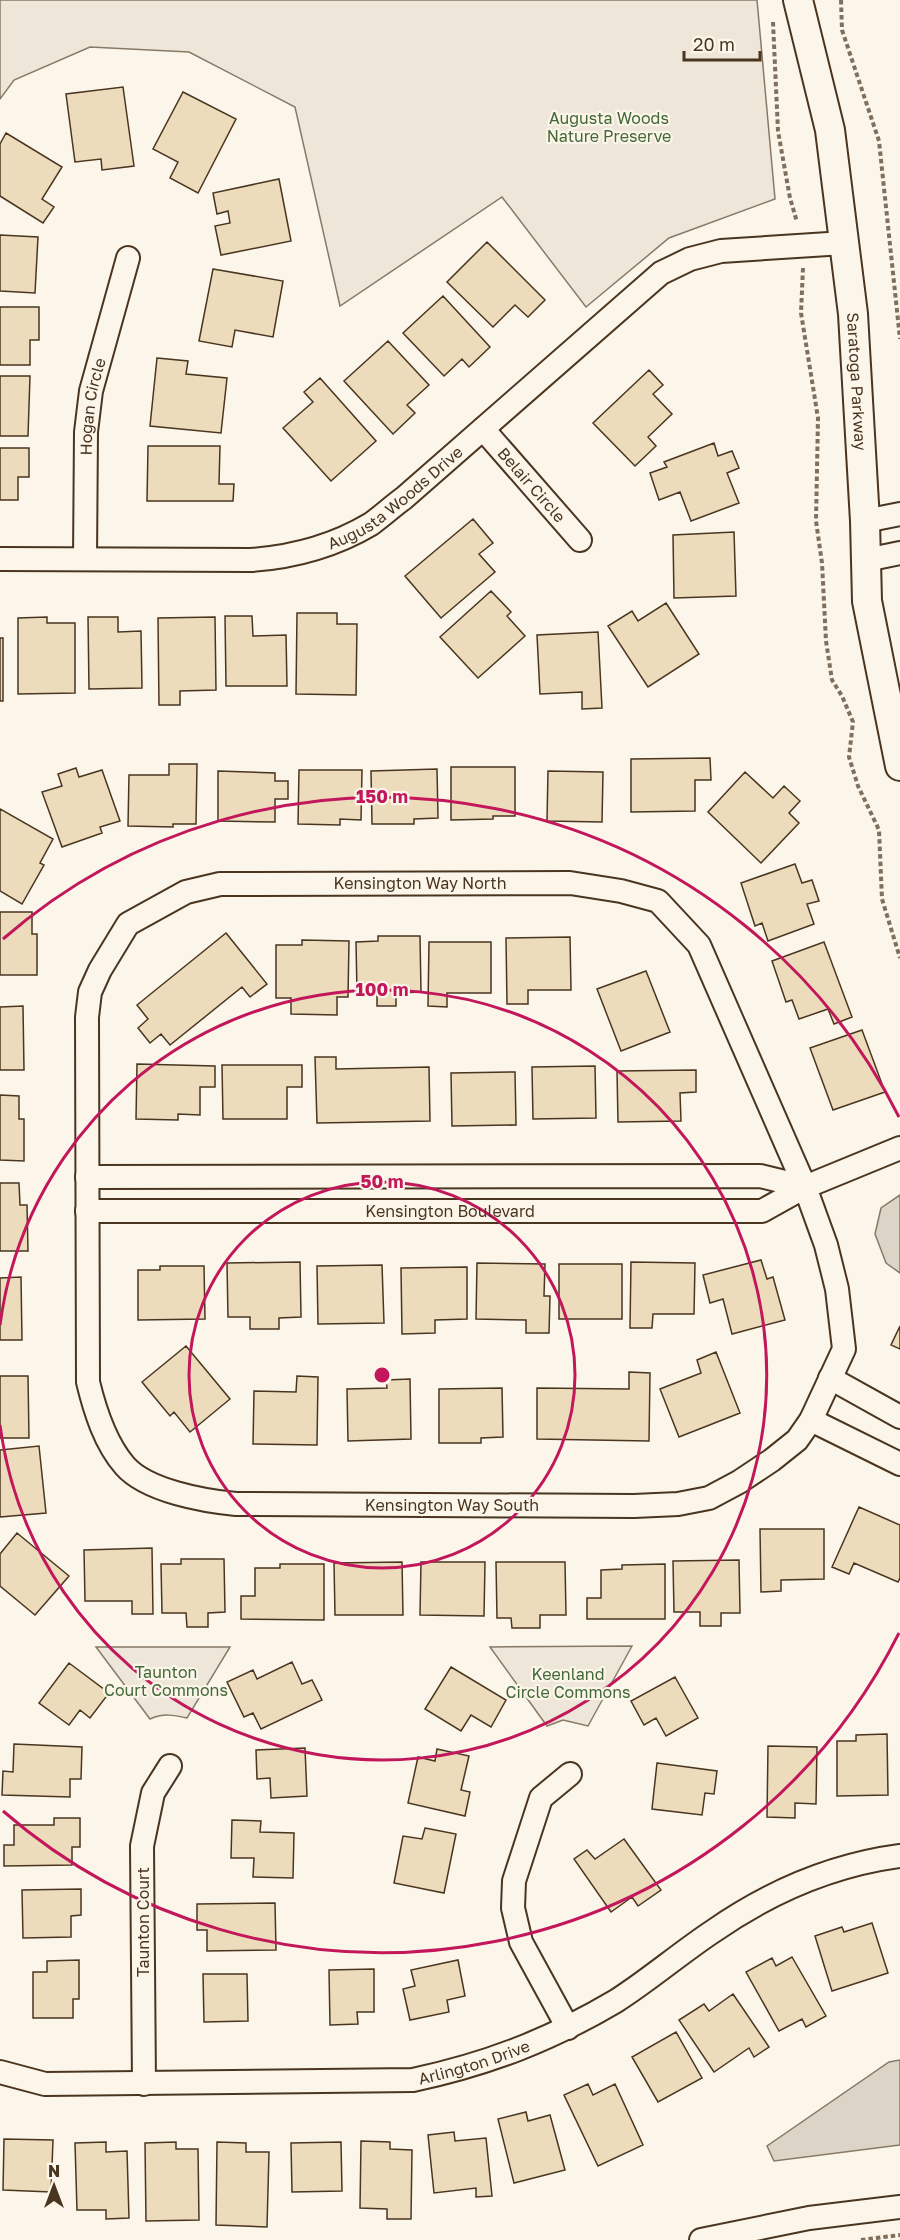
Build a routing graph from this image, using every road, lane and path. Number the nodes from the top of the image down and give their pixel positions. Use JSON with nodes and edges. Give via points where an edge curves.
{"nodes":[{"id":1,"x":798,"y":0,"type":"edge"},
{"id":2,"x":841,"y":0,"type":"edge"},
{"id":3,"x":773,"y":20,"type":"dead end"},
{"id":4,"x":844,"y":243,"type":"junction"},
{"id":5,"x":804,"y":245,"type":"junction"},
{"id":6,"x":128,"y":258,"type":"dead end"},
{"id":7,"x":900,"y":339,"type":"edge"},
{"id":8,"x":483,"y":429,"type":"junction"},
{"id":9,"x":900,"y":514,"type":"edge"},
{"id":10,"x":865,"y":521,"type":"junction"},
{"id":11,"x":580,"y":540,"type":"dead end"},
{"id":12,"x":900,"y":553,"type":"edge"},
{"id":13,"x":0,"y":559,"type":"edge"},
{"id":14,"x":85,"y":559,"type":"junction"},
{"id":15,"x":866,"y":560,"type":"junction"},
{"id":16,"x":900,"y":766,"type":"edge"},
{"id":17,"x":900,"y":958,"type":"edge"},
{"id":18,"x":900,"y":1148,"type":"edge"},
{"id":19,"x":87,"y":1177,"type":"junction"},
{"id":20,"x":805,"y":1187,"type":"junction"},
{"id":21,"x":87,"y":1211,"type":"junction"},
{"id":22,"x":830,"y":1378,"type":"junction"},
{"id":23,"x":900,"y":1417,"type":"edge"},
{"id":24,"x":811,"y":1420,"type":"junction"},
{"id":25,"x":900,"y":1464,"type":"edge"},
{"id":26,"x":170,"y":1766,"type":"dead end"},
{"id":27,"x":570,"y":1774,"type":"dead end"},
{"id":28,"x":900,"y":1856,"type":"edge"},
{"id":29,"x":568,"y":2028,"type":"junction"},
{"id":30,"x":0,"y":2072,"type":"edge"},
{"id":31,"x":144,"y":2084,"type":"junction"},
{"id":32,"x":900,"y":2207,"type":"edge"},
{"id":33,"x":900,"y":2235,"type":"edge"},
{"id":34,"x":701,"y":2240,"type":"edge"},
{"id":35,"x":861,"y":2240,"type":"edge"}],
"edges":[{"from":1,"to":4,"type":"street","name":"Saratoga Parkway","via":[[830,130]]},
{"from":2,"to":7,"type":"path","via":[[842,30],[879,141]]},
{"from":3,"to":5,"type":"path","via":[[778,131],[790,198]]},
{"from":4,"to":5,"type":"street","name":"Augusta Woods Drive"},
{"from":4,"to":10,"type":"street","name":"Saratoga Parkway","via":[[853,314]]},
{"from":5,"to":8,"type":"street","name":"Augusta Woods Drive","via":[[721,251],[690,259],[661,273]]},
{"from":5,"to":17,"type":"path","via":[[801,313],[818,418],[816,521],[826,642],[832,680],[853,722],[849,757],[879,830],[882,899]]},
{"from":6,"to":14,"type":"street","name":"Hogan Circle","via":[[91,391],[86,432]]},
{"from":8,"to":11,"type":"street","name":"Belair Circle"},
{"from":8,"to":14,"type":"street","name":"Augusta Woods Drive","via":[[371,524],[313,550],[250,560]]},
{"from":9,"to":10,"type":"street"},
{"from":10,"to":15,"type":"street","name":"Saratoga Parkway"},
{"from":12,"to":15,"type":"street"},
{"from":13,"to":14,"type":"street","name":"Augusta Woods Drive"},
{"from":15,"to":16,"type":"street","name":"Saratoga Parkway","via":[[867,601]]},
{"from":18,"to":20,"type":"street","name":"Kensington Boulevard"},
{"from":19,"to":20,"type":"street","via":[[760,1176]]},
{"from":19,"to":20,"type":"street","name":"Kensington Way North","via":[[90,992],[128,924],[186,892],[220,884],[570,883],[658,901],[699,945]]},
{"from":19,"to":21,"type":"street","name":"Kensington Way South"},
{"from":20,"to":21,"type":"street","name":"Kensington Boulevard","via":[[762,1211]]},
{"from":20,"to":22,"type":"street","name":"Kensington Way South","via":[[837,1289],[844,1349]]},
{"from":21,"to":24,"type":"street","name":"Kensington Way South","via":[[88,1382],[95,1408],[125,1467],[153,1485],[178,1494],[236,1504],[678,1504],[709,1498],[739,1482],[797,1440]]},
{"from":22,"to":23,"type":"street"},
{"from":22,"to":24,"type":"street","name":"Kensington Way South"},
{"from":24,"to":25,"type":"street"},
{"from":26,"to":31,"type":"street","name":"Taunton Court","via":[[153,1793],[142,1846]]},
{"from":27,"to":29,"type":"street","via":[[541,1798],[514,1881],[513,1908],[521,1942]]},
{"from":28,"to":29,"type":"street","name":"Arlington Drive","via":[[814,1877],[778,1892]]},
{"from":29,"to":31,"type":"street","name":"Arlington Drive","via":[[499,2057],[413,2080]]},
{"from":30,"to":31,"type":"street","name":"Arlington Drive","via":[[45,2084]]},
{"from":32,"to":34,"type":"street","via":[[809,2218]]},
{"from":33,"to":35,"type":"path"}]}
